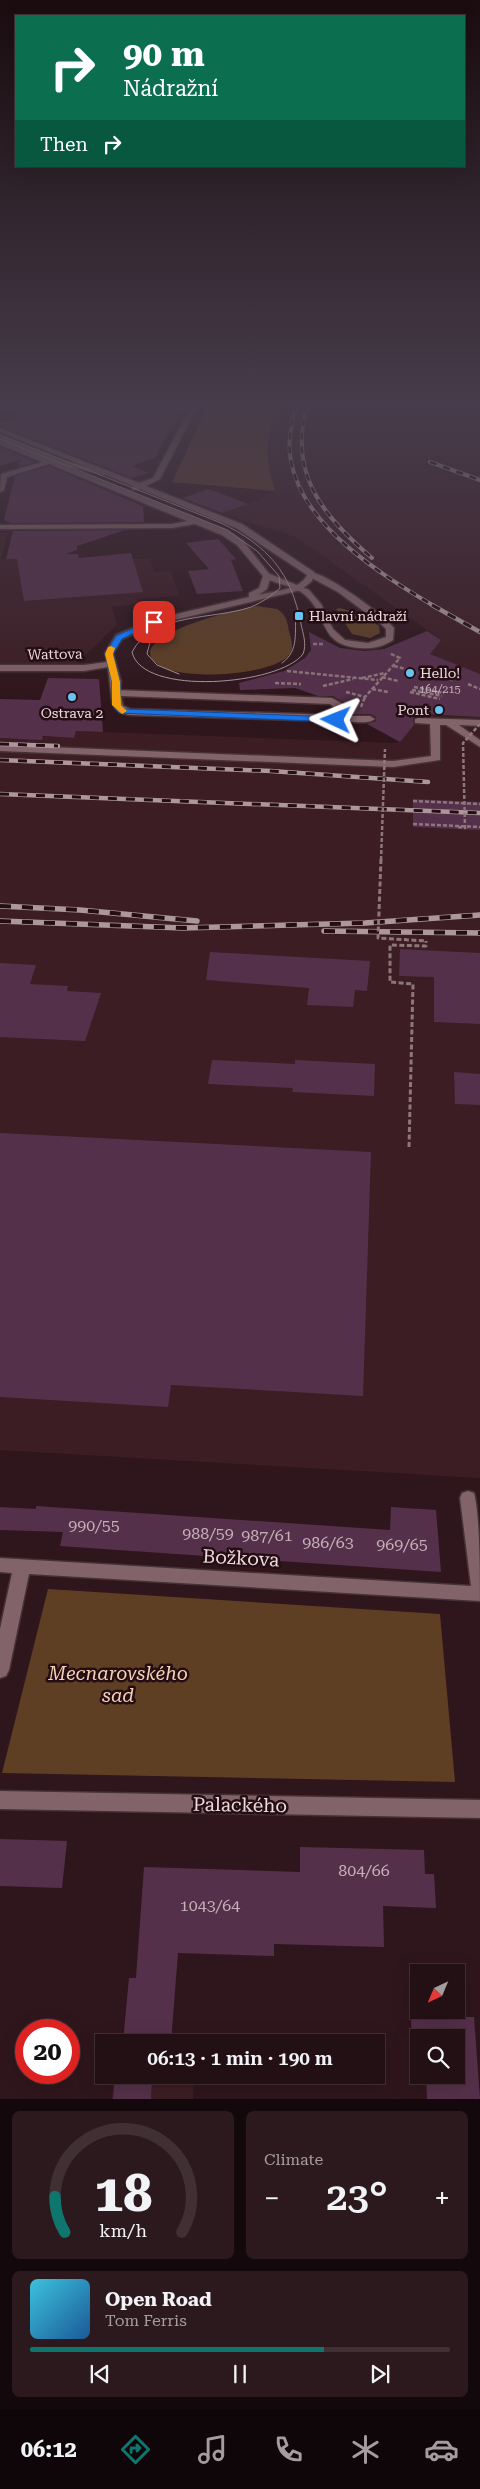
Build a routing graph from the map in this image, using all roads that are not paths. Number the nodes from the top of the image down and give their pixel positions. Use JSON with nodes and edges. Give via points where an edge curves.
{"nodes":[{"id":1,"x":151,"y":503,"type":"edge"},
{"id":2,"x":179,"y":503,"type":"edge"},
{"id":3,"x":197,"y":521,"type":"junction"},
{"id":4,"x":0,"y":526,"type":"edge"},
{"id":5,"x":311,"y":574,"type":"junction"},
{"id":6,"x":267,"y":576,"type":"junction"},
{"id":7,"x":298,"y":588,"type":"junction"},
{"id":8,"x":243,"y":599,"type":"junction"},
{"id":9,"x":110,"y":664,"type":"junction"},
{"id":10,"x":0,"y":668,"type":"edge"},
{"id":11,"x":116,"y":694,"type":"junction"},
{"id":12,"x":370,"y":719,"type":"dead end"},
{"id":13,"x":336,"y":720,"type":"junction"},
{"id":14,"x":418,"y":721,"type":"dead end"},
{"id":15,"x":436,"y":721,"type":"junction"},
{"id":16,"x":447,"y":721,"type":"junction"},
{"id":17,"x":480,"y":723,"type":"edge"},
{"id":18,"x":480,"y":744,"type":"edge"},
{"id":19,"x":0,"y":748,"type":"edge"},
{"id":20,"x":468,"y":1498,"type":"dead end"},
{"id":21,"x":0,"y":1565,"type":"edge"},
{"id":22,"x":22,"y":1566,"type":"junction"},
{"id":23,"x":480,"y":1593,"type":"edge"},
{"id":24,"x":0,"y":1670,"type":"edge"},
{"id":25,"x":0,"y":1800,"type":"edge"},
{"id":26,"x":480,"y":1809,"type":"edge"}],
"edges":[{"from":1,"to":3,"type":"street"},
{"from":2,"to":5,"type":"street","via":[[243,528]]},
{"from":3,"to":4,"type":"street","via":[[177,526]]},
{"from":3,"to":6,"type":"street","via":[[236,540]]},
{"from":5,"to":7,"type":"street","via":[[308,581]]},
{"from":5,"to":7,"type":"street","via":[[341,590],[384,622],[391,631],[390,638],[366,646],[338,641],[331,636],[309,594]]},
{"from":6,"to":7,"type":"street"},
{"from":6,"to":8,"type":"street","via":[[263,589]]},
{"from":7,"to":8,"type":"street"},
{"from":8,"to":9,"type":"street","via":[[161,620],[125,633],[112,647]]},
{"from":9,"to":10,"type":"street","name":"Wattova","via":[[84,668]]},
{"from":9,"to":11,"type":"street"},
{"from":11,"to":13,"type":"street","via":[[117,705],[125,712]]},
{"from":11,"to":13,"type":"street","via":[[332,702],[346,713]]},
{"from":12,"to":13,"type":"street"},
{"from":14,"to":15,"type":"street"},
{"from":15,"to":16,"type":"street"},
{"from":15,"to":19,"type":"street","via":[[436,758],[393,764]]},
{"from":16,"to":17,"type":"street"},
{"from":16,"to":18,"type":"street"},
{"from":20,"to":23,"type":"street"},
{"from":21,"to":22,"type":"street","name":"Božkova"},
{"from":22,"to":23,"type":"street","name":"Božkova"},
{"from":22,"to":24,"type":"street"},
{"from":25,"to":26,"type":"street","name":"Palackého"}]}
